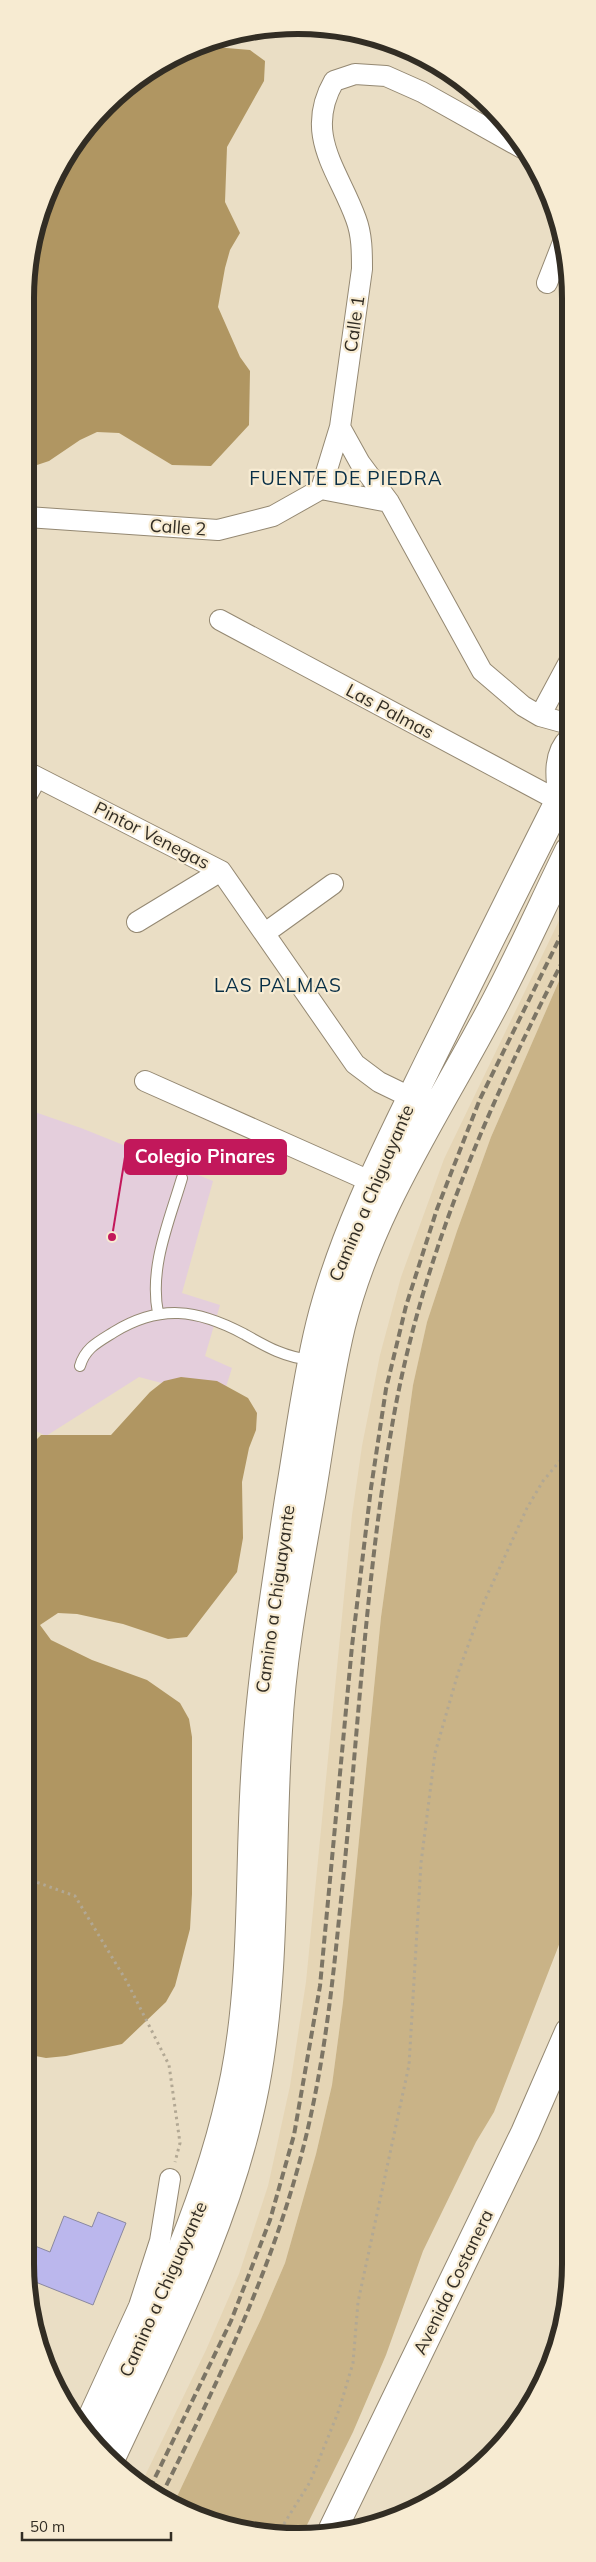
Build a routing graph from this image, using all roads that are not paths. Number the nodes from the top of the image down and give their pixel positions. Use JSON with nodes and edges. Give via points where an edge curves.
{"nodes":[{"id":1,"x":512,"y":142,"type":"edge"},
{"id":2,"x":558,"y":254,"type":"edge"},
{"id":3,"x":547,"y":283,"type":"dead end"},
{"id":4,"x":340,"y":427,"type":"junction"},
{"id":5,"x":321,"y":490,"type":"junction"},
{"id":6,"x":389,"y":502,"type":"junction"},
{"id":7,"x":34,"y":517,"type":"edge"},
{"id":8,"x":220,"y":620,"type":"dead end"},
{"id":9,"x":562,"y":675,"type":"edge"},
{"id":10,"x":540,"y":716,"type":"junction"},
{"id":11,"x":562,"y":722,"type":"edge"},
{"id":12,"x":562,"y":738,"type":"edge"},
{"id":13,"x":562,"y":750,"type":"edge"},
{"id":14,"x":34,"y":775,"type":"edge"},
{"id":15,"x":562,"y":783,"type":"edge"},
{"id":16,"x":562,"y":791,"type":"edge"},
{"id":17,"x":562,"y":796,"type":"edge"},
{"id":18,"x":562,"y":865,"type":"edge"},
{"id":19,"x":221,"y":871,"type":"junction"},
{"id":20,"x":333,"y":884,"type":"dead end"},
{"id":21,"x":137,"y":922,"type":"dead end"},
{"id":22,"x":265,"y":933,"type":"junction"},
{"id":23,"x":145,"y":1081,"type":"dead end"},
{"id":24,"x":412,"y":1098,"type":"junction"},
{"id":25,"x":182,"y":1178,"type":"dead end"},
{"id":26,"x":372,"y":1182,"type":"junction"},
{"id":27,"x":158,"y":1313,"type":"junction"},
{"id":28,"x":312,"y":1360,"type":"junction"},
{"id":29,"x":80,"y":1366,"type":"dead end"},
{"id":30,"x":562,"y":2048,"type":"edge"},
{"id":31,"x":170,"y":2179,"type":"road end"},
{"id":32,"x":86,"y":2422,"type":"edge"},
{"id":33,"x":97,"y":2436,"type":"edge"},
{"id":34,"x":113,"y":2453,"type":"edge"},
{"id":35,"x":335,"y":2525,"type":"edge"}],
"edges":[{"from":1,"to":4,"type":"street","name":"Calle 1","via":[[422,92],[386,76],[355,74],[334,81],[326,95],[322,130],[328,160],[356,220],[362,243],[362,269]]},
{"from":2,"to":3,"type":"street"},
{"from":4,"to":5,"type":"street"},
{"from":4,"to":6,"type":"street","via":[[360,463]]},
{"from":5,"to":6,"type":"street"},
{"from":5,"to":7,"type":"street","name":"Calle 2","via":[[273,516],[218,530]]},
{"from":6,"to":10,"type":"street","via":[[482,671],[507,694]]},
{"from":8,"to":16,"type":"street","name":"Las Palmas"},
{"from":9,"to":10,"type":"street"},
{"from":10,"to":11,"type":"street"},
{"from":10,"to":12,"type":"street","via":[[549,730]]},
{"from":13,"to":15,"type":"street","via":[[557,762]]},
{"from":14,"to":19,"type":"street","name":"Pintor Venegas"},
{"from":17,"to":24,"type":"main road","name":"Camino a Chiguayante"},
{"from":18,"to":34,"type":"main road","name":"Camino a Chiguayante","via":[[486,1021],[379,1216],[351,1290],[333,1366],[283,1673],[275,1773],[270,1965],[254,2089],[235,2165],[210,2239]]},
{"from":19,"to":21,"type":"street"},
{"from":19,"to":22,"type":"street","name":"Pintor Venegas"},
{"from":20,"to":22,"type":"street"},
{"from":22,"to":24,"type":"street","name":"Pintor Venegas","via":[[355,1064],[379,1082]]},
{"from":23,"to":26,"type":"street"},
{"from":24,"to":26,"type":"main road","name":"Camino a Chiguayante"},
{"from":25,"to":27,"type":"lane","via":[[157,1262]]},
{"from":26,"to":28,"type":"main road","name":"Camino a Chiguayante","via":[[334,1279]]},
{"from":27,"to":28,"type":"lane","via":[[183,1313],[216,1322],[277,1353]]},
{"from":27,"to":29,"type":"lane","via":[[133,1320],[91,1346]]},
{"from":28,"to":33,"type":"main road","name":"Camino a Chiguayante","via":[[266,1644],[254,1791],[249,1965],[236,2073],[217,2154],[187,2242]]},
{"from":30,"to":35,"type":"main road","name":"Avenida Costanera","via":[[525,2133]]},
{"from":31,"to":32,"type":"street","via":[[160,2241],[142,2299]]}]}
